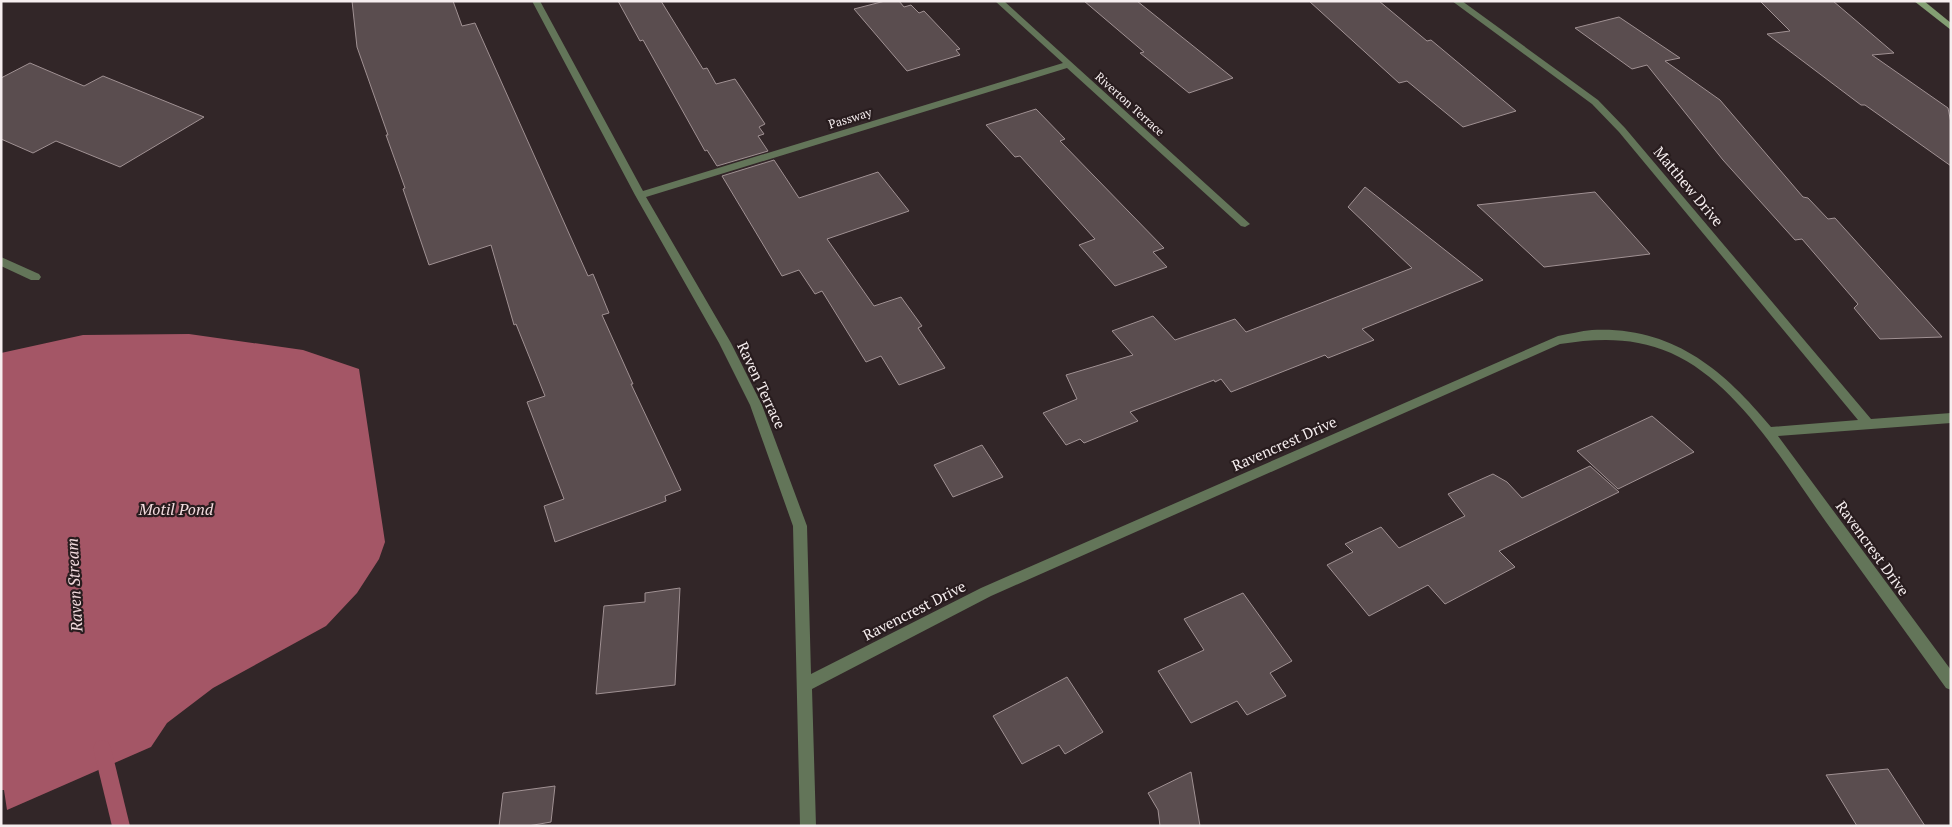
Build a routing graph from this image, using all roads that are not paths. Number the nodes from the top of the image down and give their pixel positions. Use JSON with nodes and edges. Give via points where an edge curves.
{"nodes":[{"id":1,"x":536,"y":1,"type":"edge"},
{"id":2,"x":999,"y":1,"type":"edge"},
{"id":3,"x":1456,"y":1,"type":"edge"},
{"id":4,"x":1918,"y":1,"type":"edge"},
{"id":5,"x":1951,"y":27,"type":"edge"},
{"id":6,"x":1068,"y":65,"type":"junction"},
{"id":7,"x":640,"y":195,"type":"junction"},
{"id":8,"x":1245,"y":224,"type":"dead end"},
{"id":9,"x":1,"y":261,"type":"edge"},
{"id":10,"x":35,"y":277,"type":"dead end"},
{"id":11,"x":1951,"y":418,"type":"edge"},
{"id":12,"x":1868,"y":424,"type":"junction"},
{"id":13,"x":1768,"y":432,"type":"junction"},
{"id":14,"x":1951,"y":683,"type":"edge"},
{"id":15,"x":803,"y":686,"type":"junction"},
{"id":16,"x":808,"y":826,"type":"edge"}],
"edges":[{"from":1,"to":7,"type":"street","name":"Raven Terrace"},
{"from":2,"to":6,"type":"street","name":"Riverton Terrace"},
{"from":3,"to":12,"type":"street","name":"Matthew Drive","via":[[1595,102]]},
{"from":4,"to":5,"type":"main road"},
{"from":6,"to":7,"type":"street","name":"Passway"},
{"from":6,"to":8,"type":"street","name":"Riverton Terrace"},
{"from":7,"to":15,"type":"street","name":"Raven Terrace","via":[[725,343],[756,405],[800,526]]},
{"from":9,"to":10,"type":"street"},
{"from":11,"to":12,"type":"street"},
{"from":12,"to":13,"type":"street"},
{"from":13,"to":14,"type":"street","name":"Ravencrest Drive"},
{"from":13,"to":15,"type":"street","name":"Ravencrest Drive","via":[[1746,402],[1726,383],[1668,345],[1612,333],[1583,334],[1558,340],[986,592]]},
{"from":15,"to":16,"type":"street","name":"Raven Terrace"}]}
